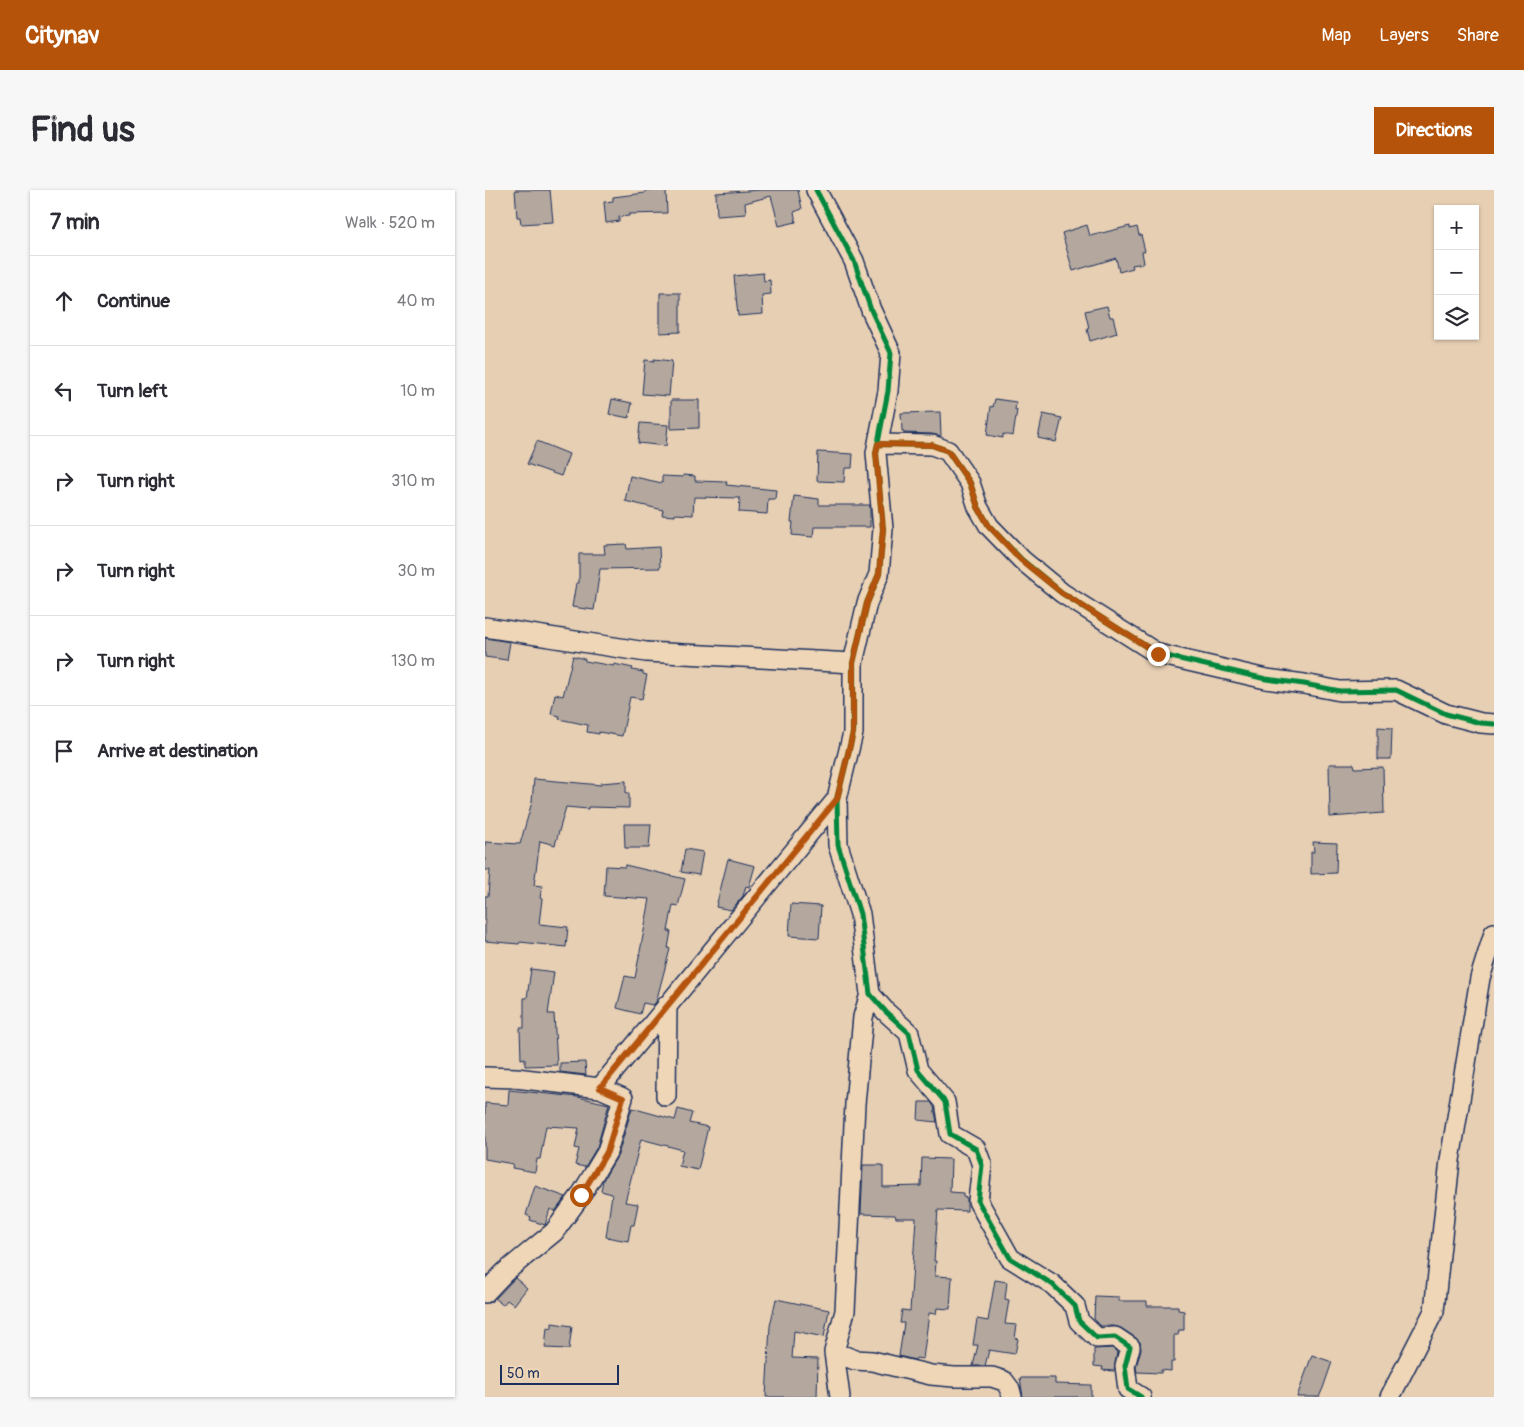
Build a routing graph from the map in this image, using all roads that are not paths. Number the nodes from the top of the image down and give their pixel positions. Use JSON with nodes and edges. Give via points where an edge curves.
{"nodes":[{"id":1,"x":816,"y":190,"type":"edge"},
{"id":2,"x":878,"y":444,"type":"junction"},
{"id":3,"x":485,"y":627,"type":"edge"},
{"id":4,"x":853,"y":663,"type":"junction"},
{"id":5,"x":1494,"y":724,"type":"edge"},
{"id":6,"x":837,"y":799,"type":"junction"},
{"id":7,"x":1494,"y":933,"type":"edge"},
{"id":8,"x":871,"y":994,"type":"junction"},
{"id":9,"x":667,"y":1005,"type":"junction"},
{"id":10,"x":485,"y":1077,"type":"edge"},
{"id":11,"x":600,"y":1088,"type":"junction"},
{"id":12,"x":666,"y":1096,"type":"dead end"},
{"id":13,"x":485,"y":1293,"type":"edge"},
{"id":14,"x":834,"y":1352,"type":"junction"},
{"id":15,"x":840,"y":1397,"type":"edge"},
{"id":16,"x":1012,"y":1397,"type":"edge"},
{"id":17,"x":1141,"y":1397,"type":"edge"},
{"id":18,"x":1389,"y":1397,"type":"edge"}],
"edges":[{"from":1,"to":2,"type":"street","via":[[855,261],[871,310],[891,353]]},
{"from":2,"to":4,"type":"street","via":[[876,453],[883,529],[879,574],[867,603]]},
{"from":2,"to":5,"type":"street","via":[[932,445],[948,451],[970,483],[989,526],[1021,560],[1062,593],[1158,654],[1266,679],[1340,691],[1396,690],[1446,714]]},
{"from":3,"to":4,"type":"street","via":[[646,652]]},
{"from":4,"to":6,"type":"street","via":[[853,733]]},
{"from":6,"to":8,"type":"street","via":[[838,845],[860,914]]},
{"from":6,"to":9,"type":"street"},
{"from":7,"to":18,"type":"street","via":[[1479,978],[1450,1160],[1434,1311]]},
{"from":8,"to":14,"type":"street","via":[[863,1017],[855,1104],[845,1312]]},
{"from":8,"to":17,"type":"street","via":[[909,1033],[918,1070],[945,1102],[950,1134],[976,1149],[982,1165],[978,1201],[1010,1258],[1052,1284],[1075,1306],[1079,1321],[1097,1338],[1115,1337],[1130,1347],[1125,1366],[1128,1389]]},
{"from":9,"to":11,"type":"street"},
{"from":9,"to":12,"type":"street"},
{"from":10,"to":11,"type":"street"},
{"from":11,"to":13,"type":"street","via":[[623,1098],[607,1152],[554,1232]]},
{"from":14,"to":15,"type":"street"},
{"from":14,"to":16,"type":"street","via":[[855,1360],[931,1375],[992,1377],[1004,1382]]}]}
